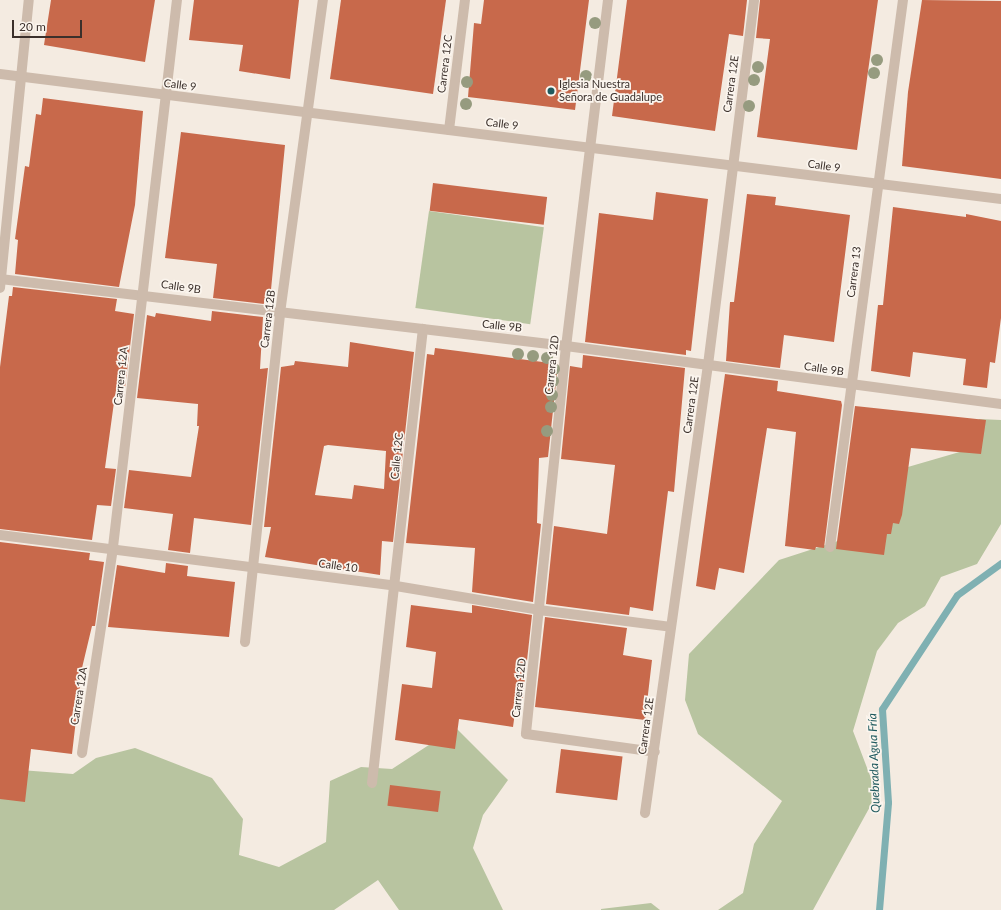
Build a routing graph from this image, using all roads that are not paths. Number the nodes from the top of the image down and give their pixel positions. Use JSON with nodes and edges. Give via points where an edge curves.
{"nodes":[{"id":1,"x":29,"y":0,"type":"edge"},
{"id":2,"x":177,"y":0,"type":"edge"},
{"id":3,"x":323,"y":0,"type":"edge"},
{"id":4,"x":465,"y":0,"type":"edge"},
{"id":5,"x":608,"y":0,"type":"edge"},
{"id":6,"x":754,"y":0,"type":"edge"},
{"id":7,"x":903,"y":0,"type":"edge"},
{"id":8,"x":0,"y":74,"type":"edge"},
{"id":9,"x":22,"y":77,"type":"junction"},
{"id":10,"x":165,"y":96,"type":"junction"},
{"id":11,"x":310,"y":112,"type":"junction"},
{"id":12,"x":450,"y":130,"type":"junction"},
{"id":13,"x":592,"y":148,"type":"junction"},
{"id":14,"x":732,"y":165,"type":"junction"},
{"id":15,"x":878,"y":185,"type":"junction"},
{"id":16,"x":5,"y":193,"type":"edge"},
{"id":17,"x":1001,"y":199,"type":"edge"},
{"id":18,"x":0,"y":282,"type":"edge"},
{"id":19,"x":142,"y":294,"type":"junction"},
{"id":20,"x":280,"y":313,"type":"junction"},
{"id":21,"x":423,"y":330,"type":"junction"},
{"id":22,"x":566,"y":346,"type":"junction"},
{"id":23,"x":708,"y":365,"type":"junction"},
{"id":24,"x":852,"y":385,"type":"junction"},
{"id":25,"x":1001,"y":404,"type":"edge"},
{"id":26,"x":0,"y":535,"type":"edge"},
{"id":27,"x":113,"y":547,"type":"junction"},
{"id":28,"x":830,"y":547,"type":"dead end"},
{"id":29,"x":253,"y":566,"type":"junction"},
{"id":30,"x":396,"y":586,"type":"junction"},
{"id":31,"x":539,"y":610,"type":"junction"},
{"id":32,"x":671,"y":627,"type":"junction"},
{"id":33,"x":245,"y":642,"type":"dead end"},
{"id":34,"x":655,"y":752,"type":"junction"},
{"id":35,"x":82,"y":753,"type":"dead end"},
{"id":36,"x":372,"y":783,"type":"dead end"},
{"id":37,"x":645,"y":813,"type":"dead end"}],
"edges":[{"from":1,"to":9,"type":"street"},
{"from":2,"to":10,"type":"street","name":"Carrera 12A"},
{"from":3,"to":11,"type":"street","name":"Carrera 12B"},
{"from":4,"to":12,"type":"street","name":"Carrera 12C"},
{"from":5,"to":13,"type":"street","name":"Carrera 12D"},
{"from":6,"to":14,"type":"street","name":"Carrera 12E"},
{"from":7,"to":15,"type":"street","name":"Carrera 13"},
{"from":8,"to":9,"type":"street","name":"Calle 9"},
{"from":9,"to":10,"type":"street","name":"Calle 9"},
{"from":9,"to":16,"type":"street"},
{"from":10,"to":11,"type":"street","name":"Calle 9"},
{"from":10,"to":19,"type":"street","name":"Carrera 12A"},
{"from":11,"to":12,"type":"street","name":"Calle 9"},
{"from":11,"to":20,"type":"street","name":"Carrera 12B"},
{"from":12,"to":13,"type":"street","name":"Calle 9"},
{"from":13,"to":14,"type":"street","name":"Calle 9"},
{"from":13,"to":22,"type":"street","name":"Carrera 12D"},
{"from":14,"to":15,"type":"street","name":"Calle 9"},
{"from":14,"to":23,"type":"street","name":"Carrera 12E"},
{"from":15,"to":17,"type":"street","name":"Calle 9"},
{"from":15,"to":24,"type":"street","name":"Carrera 13"},
{"from":16,"to":18,"type":"street"},
{"from":18,"to":19,"type":"street","name":"Calle 9B"},
{"from":19,"to":20,"type":"street","name":"Calle 9B"},
{"from":19,"to":27,"type":"street","name":"Carrera 12A"},
{"from":20,"to":21,"type":"street","name":"Calle 9B"},
{"from":20,"to":29,"type":"street","name":"Carrera 12B"},
{"from":21,"to":22,"type":"street","name":"Calle 9B"},
{"from":21,"to":30,"type":"street","name":"Calle 12C"},
{"from":22,"to":23,"type":"street","name":"Calle 9B"},
{"from":22,"to":31,"type":"street","name":"Carrera 12D"},
{"from":23,"to":24,"type":"street","name":"Calle 9B"},
{"from":23,"to":32,"type":"street","name":"Carrera 12E"},
{"from":24,"to":25,"type":"street","name":"Calle 9B"},
{"from":24,"to":28,"type":"street","name":"Carrera 13"},
{"from":26,"to":27,"type":"street","name":"Calle 10"},
{"from":27,"to":29,"type":"street","name":"Calle 10"},
{"from":27,"to":35,"type":"street","name":"Carrera 12A"},
{"from":29,"to":30,"type":"street","name":"Calle 10"},
{"from":29,"to":33,"type":"street","name":"Carrera 12B"},
{"from":30,"to":31,"type":"street","name":"Calle 10"},
{"from":30,"to":36,"type":"street","name":"Calle 12C"},
{"from":31,"to":32,"type":"street","name":"Calle 10"},
{"from":31,"to":34,"type":"street","name":"Carrera 12D","via":[[526,734]]},
{"from":32,"to":34,"type":"street","name":"Carrera 12E"},
{"from":34,"to":37,"type":"street","name":"Carrera 12E"}]}
